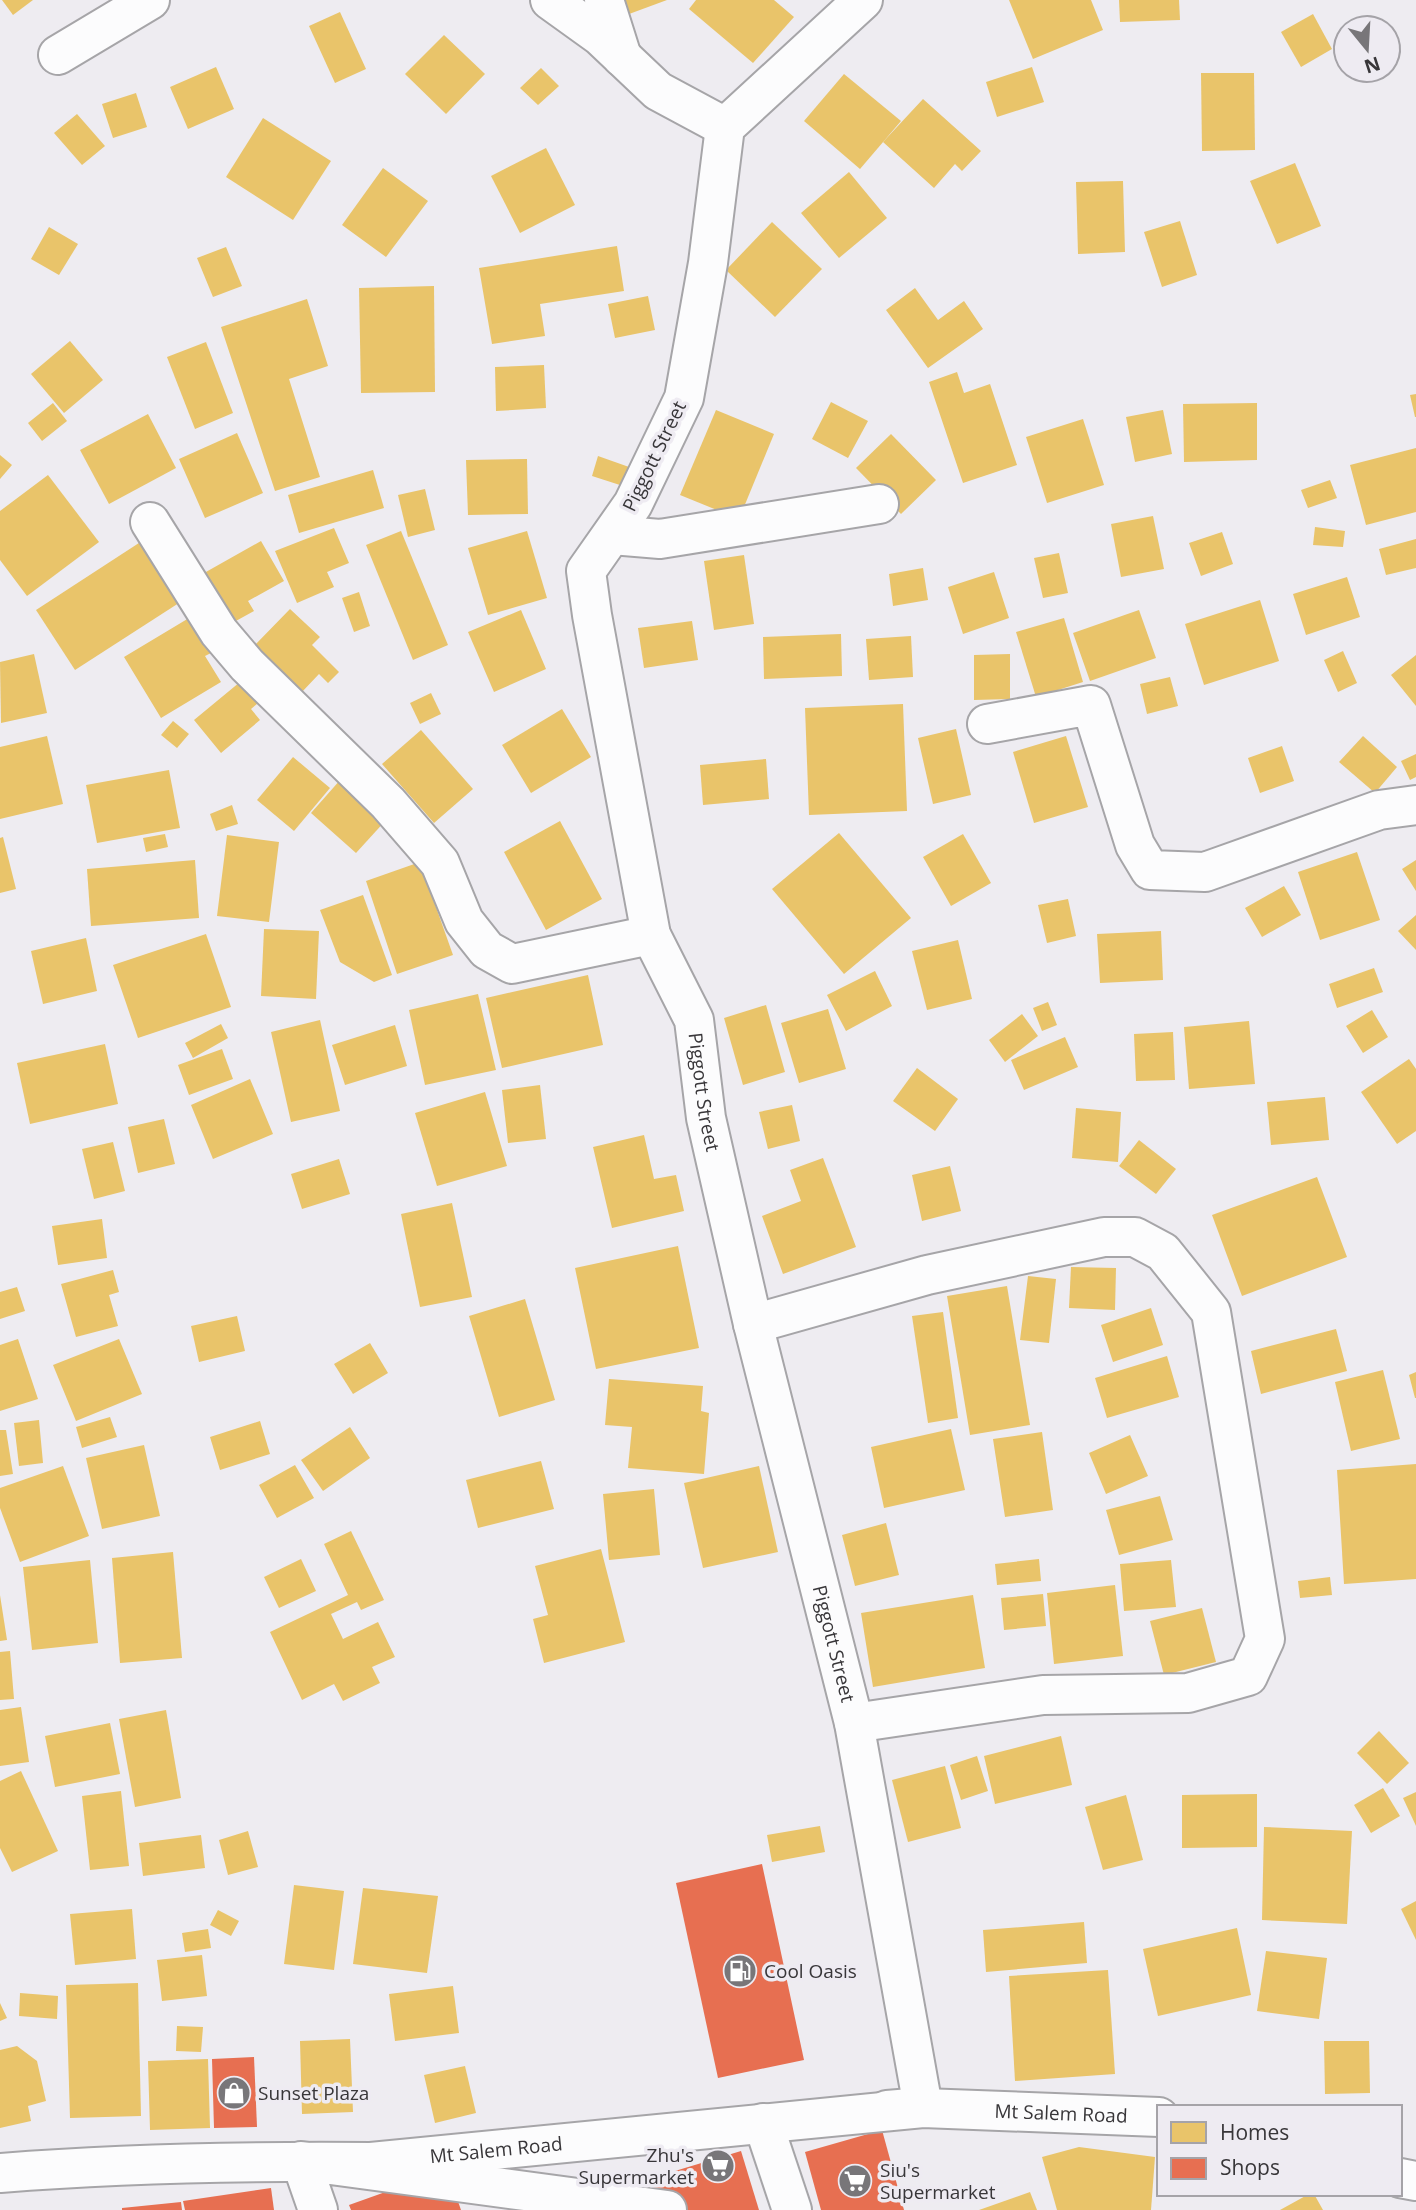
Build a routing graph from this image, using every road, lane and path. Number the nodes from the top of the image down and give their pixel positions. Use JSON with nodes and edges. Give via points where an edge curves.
{"nodes":[{"id":1,"x":150,"y":0,"type":"edge"},
{"id":2,"x":550,"y":0,"type":"edge"},
{"id":3,"x":604,"y":0,"type":"edge"},
{"id":4,"x":863,"y":0,"type":"edge"},
{"id":5,"x":58,"y":55,"type":"dead end"},
{"id":6,"x":622,"y":57,"type":"junction"},
{"id":7,"x":725,"y":127,"type":"junction"},
{"id":8,"x":879,"y":504,"type":"dead end"},
{"id":9,"x":150,"y":522,"type":"dead end"},
{"id":10,"x":611,"y":535,"type":"junction"},
{"id":11,"x":987,"y":724,"type":"dead end"},
{"id":12,"x":1416,"y":805,"type":"edge"},
{"id":13,"x":651,"y":935,"type":"junction"},
{"id":14,"x":754,"y":1324,"type":"junction"},
{"id":15,"x":854,"y":1723,"type":"junction"},
{"id":16,"x":1157,"y":2117,"type":"edge"},
{"id":17,"x":763,"y":2123,"type":"junction"},
{"id":18,"x":301,"y":2161,"type":"junction"},
{"id":19,"x":0,"y":2173,"type":"edge"},
{"id":20,"x":318,"y":2210,"type":"edge"},
{"id":21,"x":667,"y":2210,"type":"edge"},
{"id":22,"x":792,"y":2210,"type":"edge"}],
"edges":[{"from":1,"to":5,"type":"street"},
{"from":2,"to":6,"type":"street"},
{"from":3,"to":6,"type":"street"},
{"from":4,"to":7,"type":"street"},
{"from":6,"to":7,"type":"street","via":[[658,91]]},
{"from":7,"to":10,"type":"street","name":"Piggott Street","via":[[708,263],[684,398],[633,505]]},
{"from":8,"to":10,"type":"street","via":[[660,539]]},
{"from":9,"to":13,"type":"street","via":[[219,632],[247,665],[388,803],[440,863],[464,921],[487,950],[512,964]]},
{"from":10,"to":13,"type":"street","name":"Piggott Street","via":[[586,571]]},
{"from":11,"to":12,"type":"street","via":[[1091,705],[1135,845],[1150,870],[1205,872],[1379,810]]},
{"from":13,"to":14,"type":"street","name":"Piggott Street","via":[[694,1020],[706,1118]]},
{"from":14,"to":15,"type":"street","name":"Piggott Street"},
{"from":14,"to":15,"type":"street","via":[[927,1275],[1104,1237],[1135,1237],[1163,1252],[1211,1312],[1265,1639],[1248,1676],[1188,1693],[1043,1695]]},
{"from":15,"to":17,"type":"street","name":"Piggott Street","via":[[923,2107]]},
{"from":16,"to":17,"type":"street","name":"Mt Salem Road","via":[[923,2108]]},
{"from":17,"to":18,"type":"street","name":"Mt Salem Road","via":[[371,2162]]},
{"from":17,"to":22,"type":"street"},
{"from":18,"to":19,"type":"street","name":"Mt Salem Road"},
{"from":18,"to":20,"type":"street"},
{"from":18,"to":21,"type":"street"}]}
